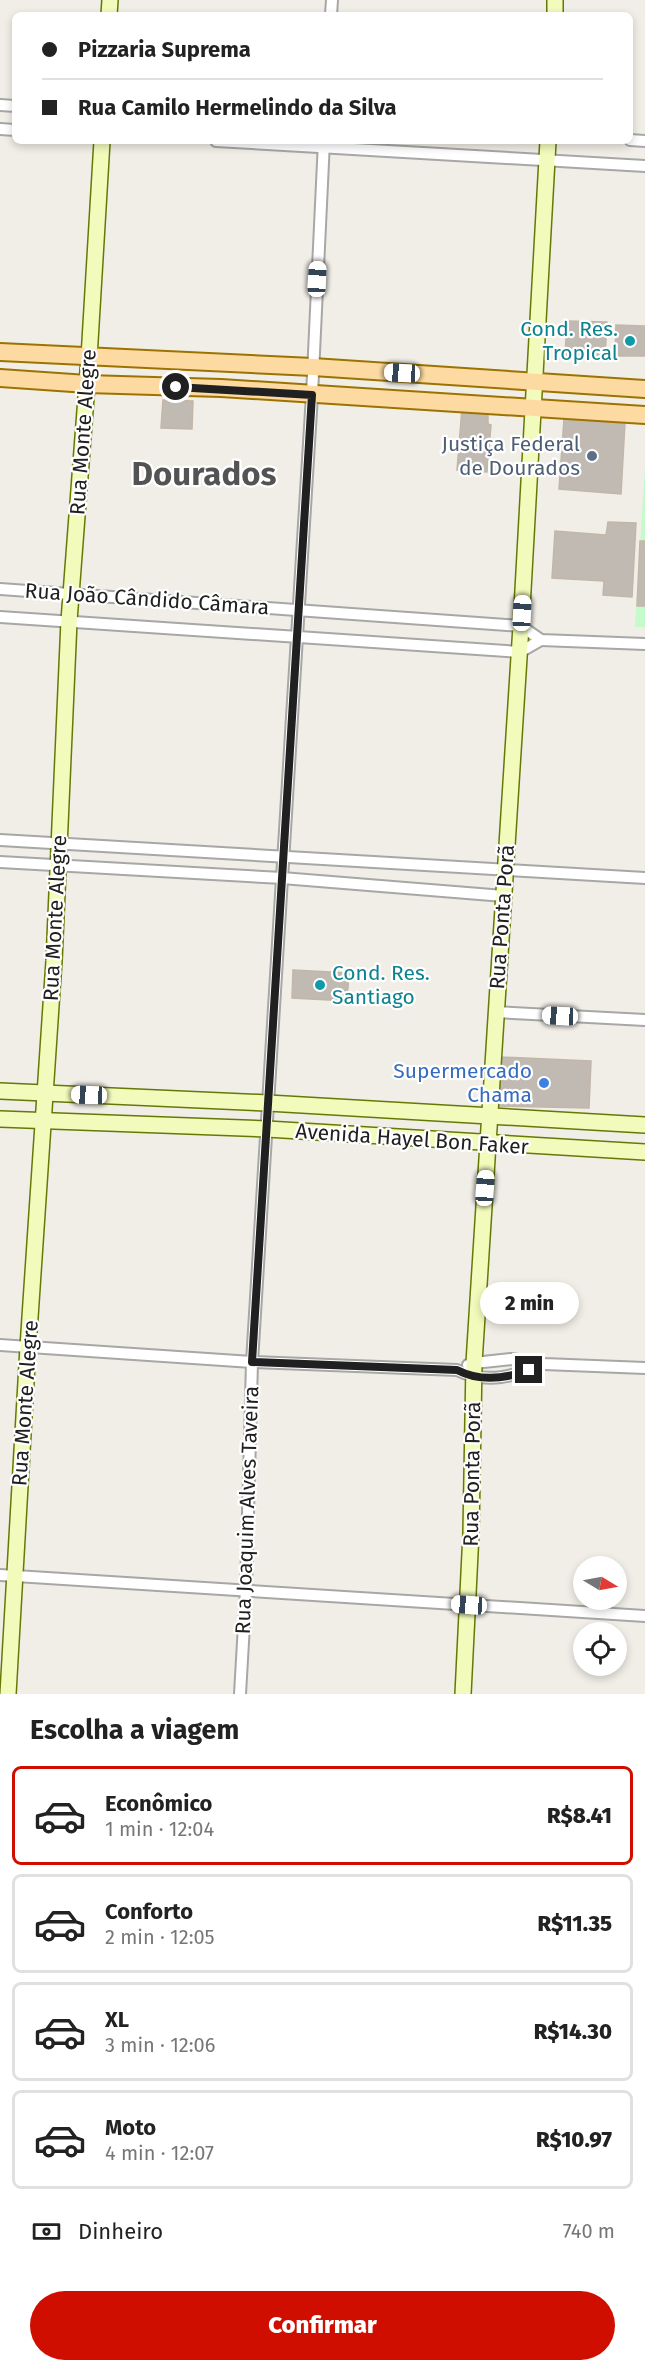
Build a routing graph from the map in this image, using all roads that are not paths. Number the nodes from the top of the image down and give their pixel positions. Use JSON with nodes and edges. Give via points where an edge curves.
{"nodes":[{"id":1,"x":102,"y":144,"type":"edge"},
{"id":2,"x":324,"y":144,"type":"edge"},
{"id":3,"x":548,"y":144,"type":"edge"},
{"id":4,"x":548,"y":162,"type":"junction"},
{"id":5,"x":645,"y":166,"type":"edge"},
{"id":6,"x":0,"y":352,"type":"edge"},
{"id":7,"x":89,"y":358,"type":"junction"},
{"id":8,"x":313,"y":367,"type":"junction"},
{"id":9,"x":0,"y":378,"type":"edge"},
{"id":10,"x":535,"y":380,"type":"junction"},
{"id":11,"x":87,"y":384,"type":"junction"},
{"id":12,"x":645,"y":389,"type":"edge"},
{"id":13,"x":312,"y":395,"type":"junction"},
{"id":14,"x":534,"y":407,"type":"junction"},
{"id":15,"x":645,"y":414,"type":"edge"},
{"id":16,"x":0,"y":589,"type":"edge"},
{"id":17,"x":70,"y":594,"type":"junction"},
{"id":18,"x":297,"y":610,"type":"junction"},
{"id":19,"x":0,"y":617,"type":"edge"},
{"id":20,"x":69,"y":621,"type":"junction"},
{"id":21,"x":521,"y":626,"type":"junction"},
{"id":22,"x":296,"y":638,"type":"junction"},
{"id":23,"x":541,"y":640,"type":"junction"},
{"id":24,"x":645,"y":644,"type":"edge"},
{"id":25,"x":520,"y":652,"type":"junction"},
{"id":26,"x":0,"y":840,"type":"edge"},
{"id":27,"x":60,"y":844,"type":"junction"},
{"id":28,"x":284,"y":856,"type":"junction"},
{"id":29,"x":0,"y":862,"type":"edge"},
{"id":30,"x":59,"y":866,"type":"junction"},
{"id":31,"x":506,"y":870,"type":"junction"},
{"id":32,"x":282,"y":878,"type":"junction"},
{"id":33,"x":645,"y":878,"type":"edge"},
{"id":34,"x":504,"y":896,"type":"junction"},
{"id":35,"x":496,"y":1012,"type":"junction"},
{"id":36,"x":645,"y":1020,"type":"edge"},
{"id":37,"x":0,"y":1091,"type":"edge"},
{"id":38,"x":45,"y":1094,"type":"junction"},
{"id":39,"x":268,"y":1103,"type":"junction"},
{"id":40,"x":490,"y":1117,"type":"junction"},
{"id":41,"x":0,"y":1119,"type":"edge"},
{"id":42,"x":43,"y":1121,"type":"junction"},
{"id":43,"x":645,"y":1125,"type":"edge"},
{"id":44,"x":267,"y":1129,"type":"junction"},
{"id":45,"x":488,"y":1144,"type":"junction"},
{"id":46,"x":645,"y":1152,"type":"edge"},
{"id":47,"x":0,"y":1345,"type":"edge"},
{"id":48,"x":28,"y":1347,"type":"junction"},
{"id":49,"x":252,"y":1362,"type":"junction"},
{"id":50,"x":544,"y":1364,"type":"junction"},
{"id":51,"x":645,"y":1368,"type":"edge"},
{"id":52,"x":474,"y":1370,"type":"junction"},
{"id":53,"x":7,"y":1576,"type":"edge"},
{"id":54,"x":246,"y":1590,"type":"junction"},
{"id":55,"x":469,"y":1605,"type":"junction"},
{"id":56,"x":645,"y":1616,"type":"edge"},
{"id":57,"x":8,"y":1694,"type":"edge"},
{"id":58,"x":240,"y":1694,"type":"edge"},
{"id":59,"x":464,"y":1694,"type":"edge"}],
"edges":[{"from":1,"to":7,"type":"street","name":"Rua Monte Alegre"},
{"from":2,"to":4,"type":"street"},
{"from":2,"to":8,"type":"street","name":"Rua Joaquim Alves Taveira"},
{"from":3,"to":4,"type":"street","name":"Rua Ponta Porã"},
{"from":4,"to":5,"type":"street"},
{"from":4,"to":10,"type":"street","name":"Rua Ponta Porã"},
{"from":6,"to":7,"type":"main road"},
{"from":7,"to":8,"type":"main road"},
{"from":7,"to":11,"type":"street","name":"Rua Monte Alegre"},
{"from":8,"to":10,"type":"main road"},
{"from":8,"to":13,"type":"street","name":"Rua Joaquim Alves Taveira"},
{"from":9,"to":11,"type":"main road"},
{"from":10,"to":12,"type":"main road"},
{"from":10,"to":14,"type":"street","name":"Rua Ponta Porã"},
{"from":11,"to":13,"type":"main road"},
{"from":11,"to":17,"type":"street","name":"Rua Monte Alegre"},
{"from":13,"to":14,"type":"main road"},
{"from":13,"to":18,"type":"street","name":"Rua Joaquim Alves Taveira"},
{"from":14,"to":15,"type":"main road"},
{"from":14,"to":21,"type":"street","name":"Rua Ponta Porã"},
{"from":16,"to":17,"type":"street","name":"Rua João Cândido Câmara"},
{"from":17,"to":18,"type":"street","name":"Rua João Cândido Câmara"},
{"from":17,"to":20,"type":"street","name":"Rua Monte Alegre"},
{"from":18,"to":21,"type":"street","name":"Rua João Cândido Câmara"},
{"from":18,"to":22,"type":"street","name":"Rua Joaquim Alves Taveira"},
{"from":19,"to":20,"type":"street"},
{"from":20,"to":22,"type":"street"},
{"from":20,"to":27,"type":"street","name":"Rua Monte Alegre"},
{"from":21,"to":23,"type":"street"},
{"from":21,"to":25,"type":"street","name":"Rua Ponta Porã"},
{"from":22,"to":25,"type":"street"},
{"from":22,"to":28,"type":"street","name":"Rua Joaquim Alves Taveira"},
{"from":23,"to":24,"type":"street"},
{"from":23,"to":25,"type":"street"},
{"from":25,"to":31,"type":"street","name":"Rua Ponta Porã"},
{"from":26,"to":27,"type":"street"},
{"from":27,"to":28,"type":"street"},
{"from":27,"to":30,"type":"street","name":"Rua Monte Alegre"},
{"from":28,"to":31,"type":"street"},
{"from":28,"to":32,"type":"street","name":"Rua Joaquim Alves Taveira"},
{"from":29,"to":30,"type":"street"},
{"from":30,"to":32,"type":"street"},
{"from":30,"to":38,"type":"street","name":"Rua Monte Alegre"},
{"from":31,"to":33,"type":"street"},
{"from":31,"to":34,"type":"street","name":"Rua Ponta Porã"},
{"from":32,"to":34,"type":"street"},
{"from":32,"to":39,"type":"street","name":"Rua Joaquim Alves Taveira"},
{"from":34,"to":35,"type":"street","name":"Rua Ponta Porã"},
{"from":35,"to":36,"type":"street"},
{"from":35,"to":40,"type":"street","name":"Rua Ponta Porã"},
{"from":37,"to":38,"type":"street"},
{"from":38,"to":39,"type":"street"},
{"from":38,"to":42,"type":"street","name":"Rua Monte Alegre"},
{"from":39,"to":40,"type":"street"},
{"from":39,"to":44,"type":"street","name":"Rua Joaquim Alves Taveira"},
{"from":40,"to":43,"type":"street"},
{"from":40,"to":45,"type":"street","name":"Rua Ponta Porã"},
{"from":41,"to":42,"type":"street","name":"Avenida Hayel Bon Faker"},
{"from":42,"to":44,"type":"street","name":"Avenida Hayel Bon Faker"},
{"from":42,"to":48,"type":"street","name":"Rua Monte Alegre"},
{"from":44,"to":45,"type":"street","name":"Avenida Hayel Bon Faker"},
{"from":44,"to":49,"type":"street","name":"Rua Joaquim Alves Taveira"},
{"from":45,"to":46,"type":"street","name":"Avenida Hayel Bon Faker"},
{"from":45,"to":52,"type":"street","name":"Rua Ponta Porã"},
{"from":47,"to":48,"type":"street"},
{"from":48,"to":49,"type":"street"},
{"from":48,"to":53,"type":"street","name":"Rua Monte Alegre"},
{"from":49,"to":52,"type":"street"},
{"from":49,"to":54,"type":"street","name":"Rua Joaquim Alves Taveira"},
{"from":50,"to":51,"type":"street"},
{"from":50,"to":52,"type":"street","via":[[511,1359]]},
{"from":50,"to":52,"type":"street","via":[[513,1376]]},
{"from":52,"to":55,"type":"street","name":"Rua Ponta Porã"},
{"from":53,"to":54,"type":"street"},
{"from":53,"to":57,"type":"street","name":"Rua Monte Alegre"},
{"from":54,"to":55,"type":"street"},
{"from":54,"to":58,"type":"street","name":"Rua Joaquim Alves Taveira"},
{"from":55,"to":56,"type":"street"},
{"from":55,"to":59,"type":"street","name":"Rua Ponta Porã"}]}
